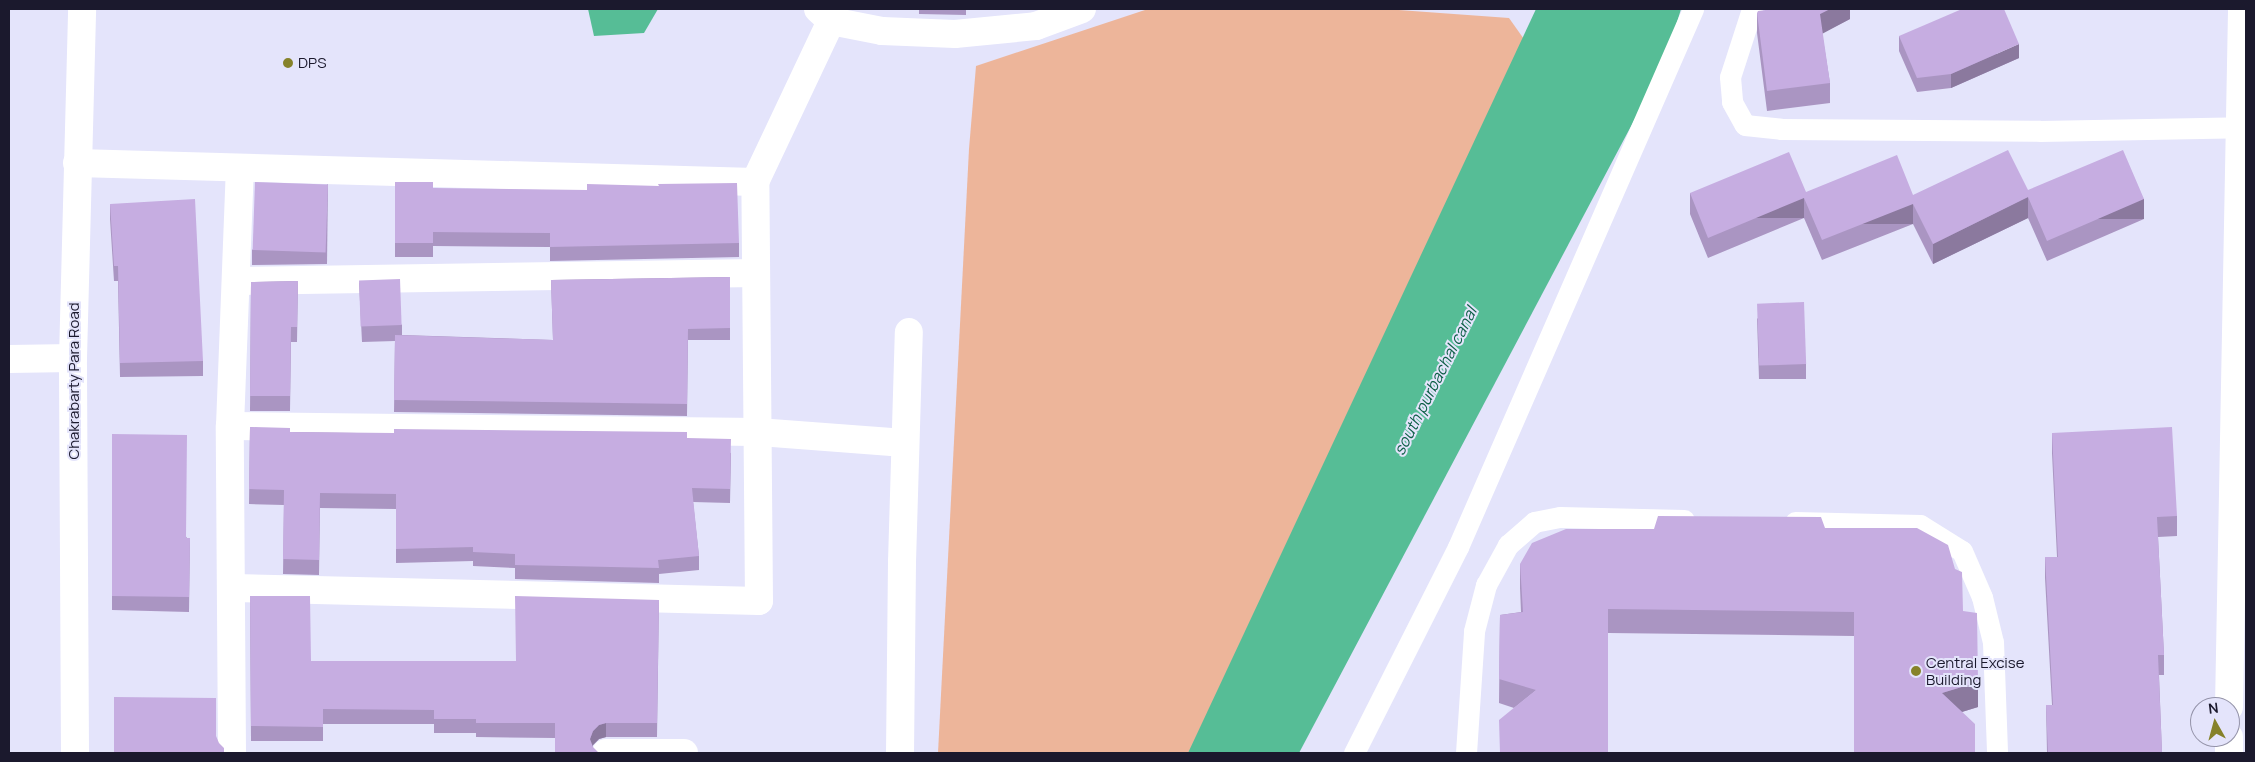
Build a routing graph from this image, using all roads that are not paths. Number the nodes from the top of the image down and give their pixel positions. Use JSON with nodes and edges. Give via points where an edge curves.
{"nodes":[{"id":1,"x":82,"y":9,"type":"edge"},
{"id":2,"x":1082,"y":9,"type":"edge"},
{"id":3,"x":1693,"y":9,"type":"edge"},
{"id":4,"x":1752,"y":9,"type":"edge"},
{"id":5,"x":2242,"y":9,"type":"edge"},
{"id":6,"x":825,"y":15,"type":"edge"},
{"id":7,"x":2244,"y":61,"type":"edge"},
{"id":8,"x":2241,"y":127,"type":"junction"},
{"id":9,"x":77,"y":163,"type":"junction"},
{"id":10,"x":240,"y":168,"type":"junction"},
{"id":11,"x":755,"y":182,"type":"junction"},
{"id":12,"x":756,"y":273,"type":"junction"},
{"id":13,"x":236,"y":281,"type":"junction"},
{"id":14,"x":909,"y":332,"type":"dead end"},
{"id":15,"x":73,"y":358,"type":"junction"},
{"id":16,"x":9,"y":359,"type":"edge"},
{"id":17,"x":230,"y":426,"type":"junction"},
{"id":18,"x":758,"y":432,"type":"junction"},
{"id":19,"x":905,"y":443,"type":"junction"},
{"id":20,"x":1700,"y":520,"type":"edge"},
{"id":21,"x":1780,"y":522,"type":"edge"},
{"id":22,"x":233,"y":588,"type":"junction"},
{"id":23,"x":2229,"y":697,"type":"edge"},
{"id":24,"x":75,"y":753,"type":"edge"},
{"id":25,"x":232,"y":753,"type":"edge"},
{"id":26,"x":606,"y":753,"type":"edge"},
{"id":27,"x":684,"y":753,"type":"edge"},
{"id":28,"x":900,"y":753,"type":"edge"},
{"id":29,"x":1354,"y":753,"type":"edge"},
{"id":30,"x":1466,"y":753,"type":"edge"},
{"id":31,"x":1997,"y":753,"type":"edge"}],
"edges":[{"from":1,"to":9,"type":"street","name":"Chakrabarty Para Road"},
{"from":2,"to":6,"type":"street","via":[[1036,26],[955,34],[882,31]]},
{"from":3,"to":29,"type":"lane","via":[[1458,547]]},
{"from":4,"to":8,"type":"lane","via":[[1730,76],[1732,102],[1745,125],[1781,129],[2030,131]]},
{"from":5,"to":7,"type":"street"},
{"from":6,"to":11,"type":"street"},
{"from":7,"to":8,"type":"street"},
{"from":8,"to":23,"type":"street"},
{"from":9,"to":10,"type":"street"},
{"from":9,"to":15,"type":"street","name":"Chakrabarty Para Road"},
{"from":10,"to":11,"type":"street"},
{"from":10,"to":13,"type":"street"},
{"from":11,"to":12,"type":"street"},
{"from":12,"to":13,"type":"street"},
{"from":12,"to":18,"type":"street"},
{"from":13,"to":17,"type":"street"},
{"from":14,"to":19,"type":"street"},
{"from":15,"to":16,"type":"street"},
{"from":15,"to":24,"type":"street","name":"Chakrabarty Para Road"},
{"from":17,"to":18,"type":"street"},
{"from":17,"to":22,"type":"street"},
{"from":18,"to":19,"type":"street"},
{"from":18,"to":22,"type":"street","via":[[759,601]]},
{"from":19,"to":28,"type":"street"},
{"from":20,"to":30,"type":"lane","via":[[1560,517],[1534,522],[1508,545],[1486,585],[1474,631]]},
{"from":21,"to":31,"type":"lane","via":[[1920,525],[1962,551],[1982,597],[1993,642]]},
{"from":22,"to":25,"type":"street"},
{"from":26,"to":27,"type":"street"}]}
